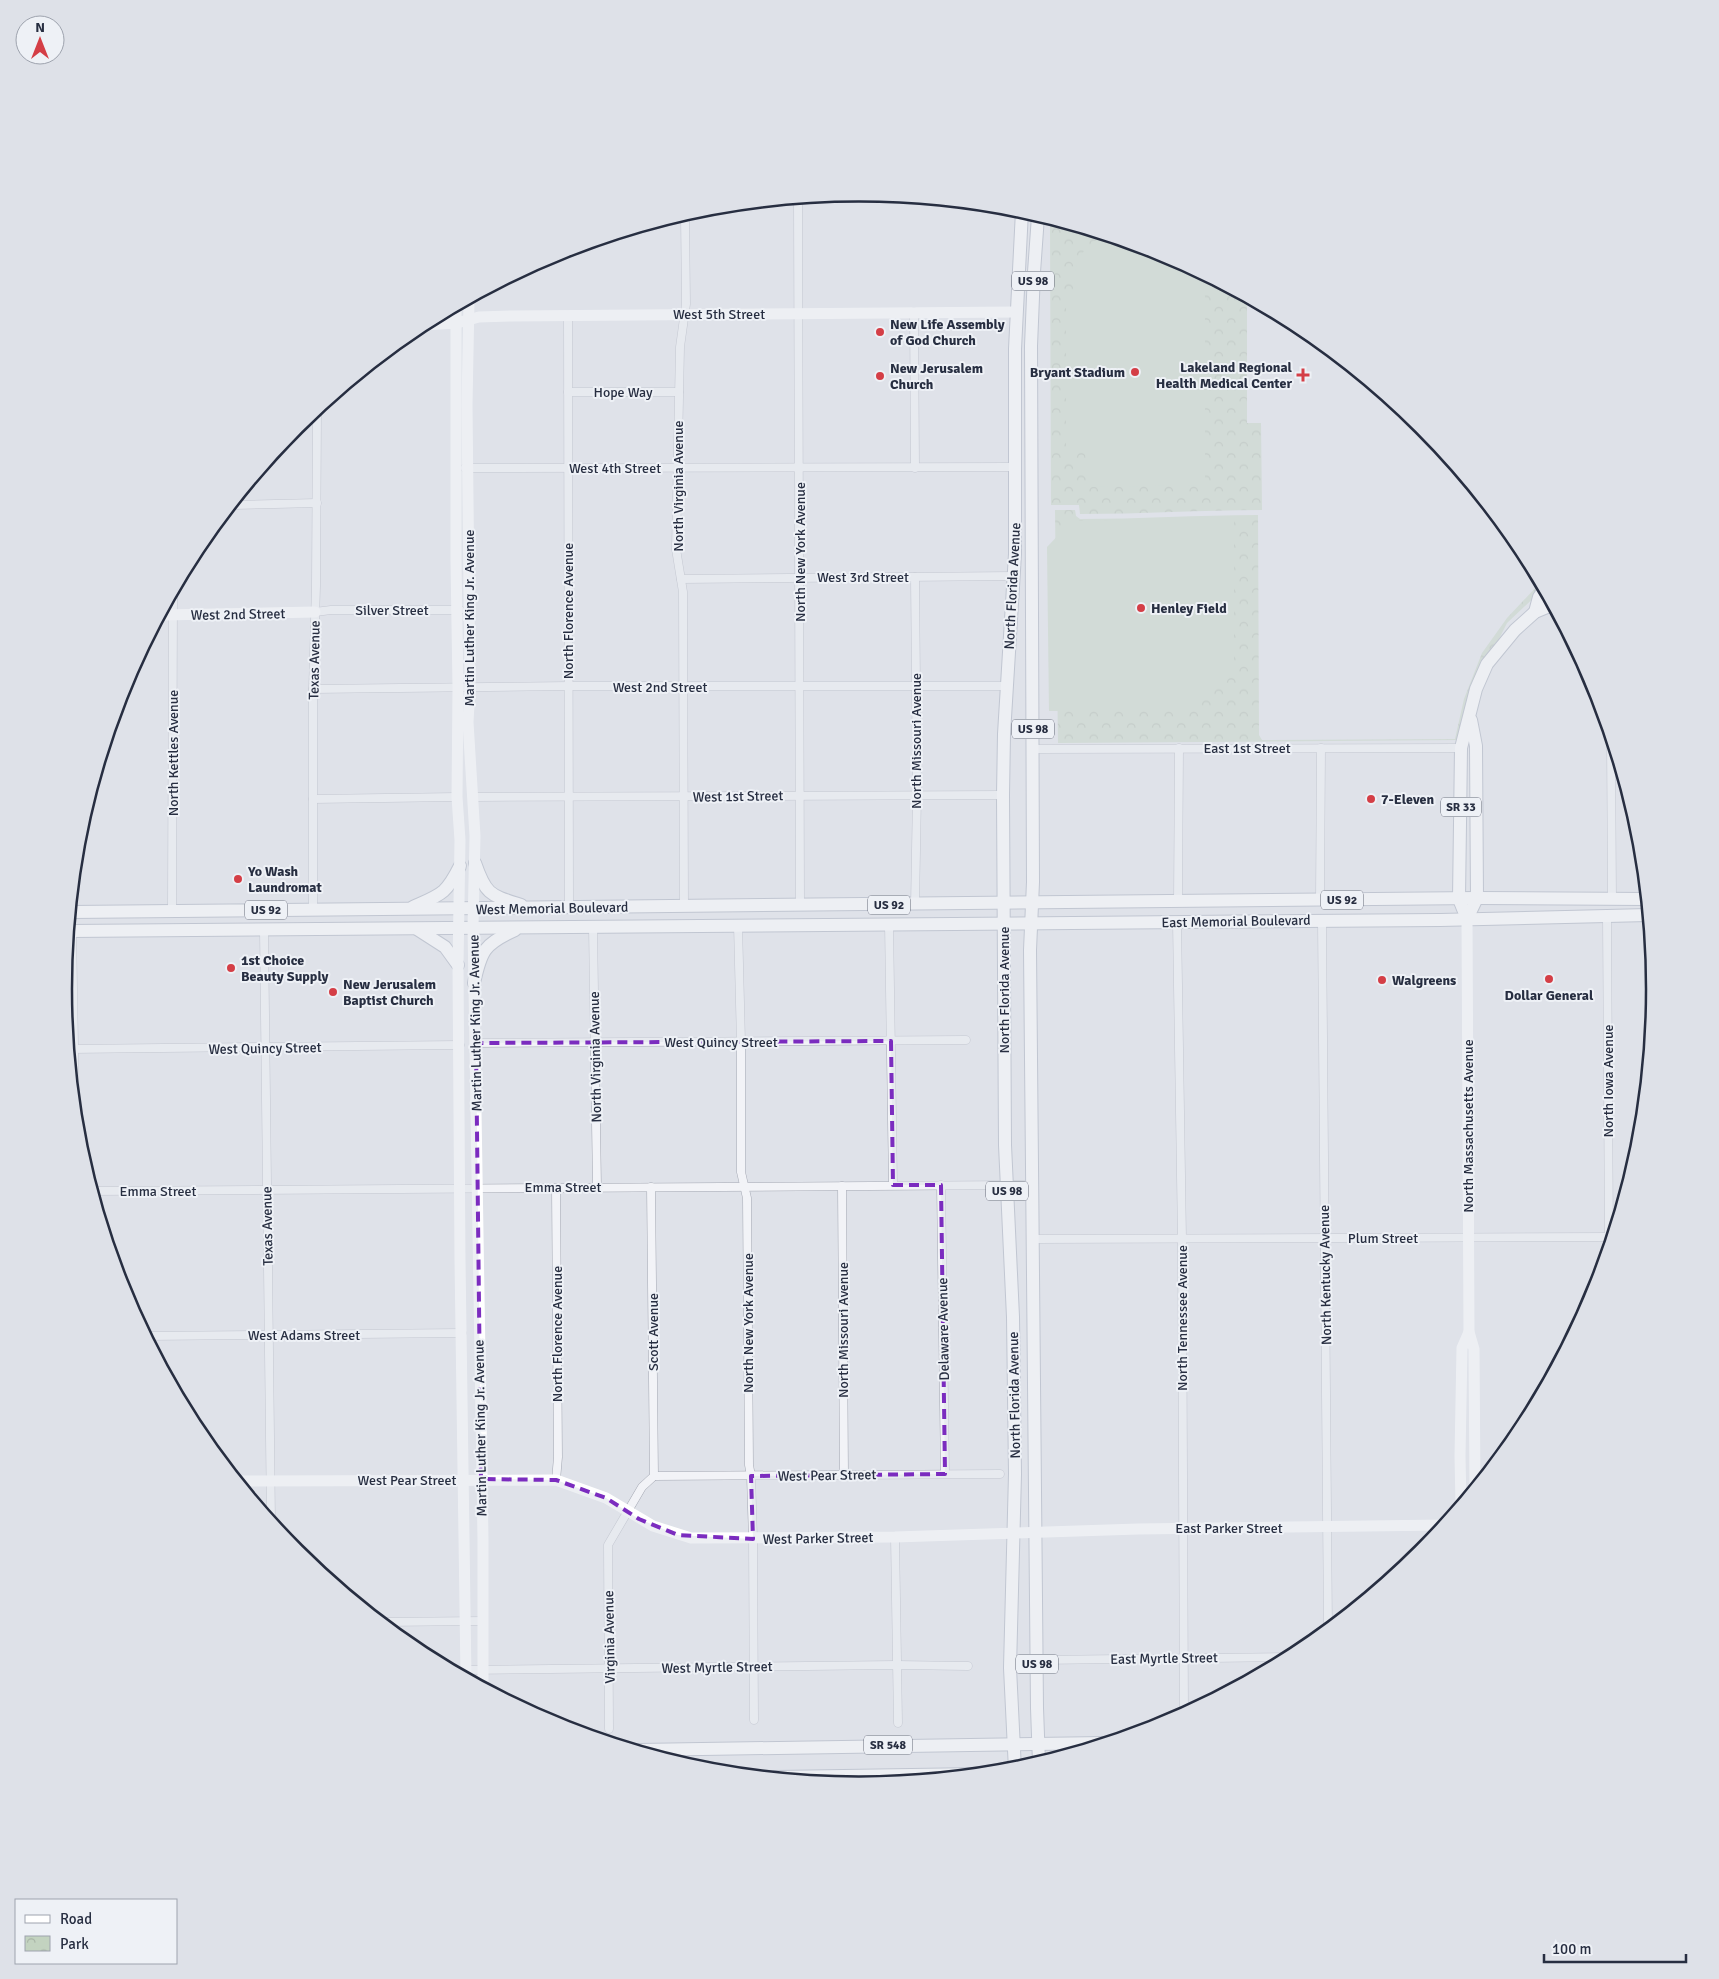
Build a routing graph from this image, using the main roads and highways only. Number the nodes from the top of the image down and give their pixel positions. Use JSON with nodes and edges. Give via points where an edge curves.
{"nodes":[{"id":1,"x":1021,"y":220,"type":"edge"},
{"id":2,"x":1037,"y":223,"type":"edge"},
{"id":3,"x":1016,"y":312,"type":"junction"},
{"id":4,"x":1031,"y":346,"type":"junction"},
{"id":5,"x":1014,"y":576,"type":"junction"},
{"id":6,"x":1540,"y":595,"type":"edge"},
{"id":7,"x":1547,"y":607,"type":"edge"},
{"id":8,"x":1535,"y":612,"type":"junction"},
{"id":9,"x":1470,"y":716,"type":"junction"},
{"id":10,"x":1033,"y":782,"type":"junction"},
{"id":11,"x":475,"y":864,"type":"road end"},
{"id":12,"x":460,"y":866,"type":"road end"},
{"id":13,"x":1477,"y":898,"type":"junction"},
{"id":14,"x":1459,"y":899,"type":"junction"},
{"id":15,"x":1641,"y":899,"type":"edge"},
{"id":16,"x":1004,"y":904,"type":"junction"},
{"id":17,"x":1032,"y":904,"type":"junction"},
{"id":18,"x":531,"y":908,"type":"junction"},
{"id":19,"x":408,"y":909,"type":"junction"},
{"id":20,"x":77,"y":912,"type":"edge"},
{"id":21,"x":172,"y":912,"type":"junction"},
{"id":22,"x":1643,"y":916,"type":"edge"},
{"id":23,"x":1467,"y":919,"type":"junction"},
{"id":24,"x":1031,"y":923,"type":"junction"},
{"id":25,"x":1004,"y":924,"type":"junction"},
{"id":26,"x":522,"y":927,"type":"junction"},
{"id":27,"x":415,"y":928,"type":"junction"},
{"id":28,"x":75,"y":931,"type":"edge"},
{"id":29,"x":138,"y":931,"type":"junction"},
{"id":30,"x":458,"y":965,"type":"road end"},
{"id":31,"x":474,"y":983,"type":"road end"},
{"id":32,"x":1038,"y":1743,"type":"junction"},
{"id":33,"x":1086,"y":1743,"type":"edge"},
{"id":34,"x":1013,"y":1744,"type":"junction"},
{"id":35,"x":655,"y":1750,"type":"edge"},
{"id":36,"x":1039,"y":1755,"type":"edge"},
{"id":37,"x":1014,"y":1761,"type":"edge"},
{"id":38,"x":910,"y":1775,"type":"edge"},
{"id":39,"x":853,"y":1776,"type":"edge"}],
"edges":[{"from":1,"to":3,"type":"main road","name":"North Florida Avenue","number":"US 98"},
{"from":2,"to":4,"type":"main road","name":"North Florida Avenue","number":"US 98"},
{"from":3,"to":4,"type":"main road"},
{"from":3,"to":5,"type":"main road","name":"North Florida Avenue","number":"US 98"},
{"from":4,"to":10,"type":"main road","name":"North Florida Avenue","number":"US 98"},
{"from":5,"to":10,"type":"main road","via":[[1023,588],[1026,605],[1026,756]]},
{"from":5,"to":16,"type":"main road","name":"North Florida Avenue","number":"US 98","via":[[1004,734]]},
{"from":6,"to":8,"type":"main road","number":"SR 33"},
{"from":7,"to":8,"type":"main road","number":"SR 33"},
{"from":8,"to":9,"type":"main road","number":"SR 33","via":[[1514,630],[1487,664],[1476,689]]},
{"from":9,"to":13,"type":"main road","number":"SR 33","via":[[1476,746]]},
{"from":9,"to":14,"type":"main road","number":"SR 33","via":[[1461,748]]},
{"from":10,"to":17,"type":"main road","name":"North Florida Avenue","number":"US 98"},
{"from":11,"to":18,"type":"main road","via":[[481,882],[491,894]]},
{"from":12,"to":19,"type":"main road","via":[[443,892]]},
{"from":13,"to":14,"type":"main road","name":"East Memorial Boulevard","number":"US 92"},
{"from":13,"to":15,"type":"main road","name":"East Memorial Boulevard","number":"US 92"},
{"from":13,"to":23,"type":"main road","number":"SR 33"},
{"from":14,"to":17,"type":"main road","name":"East Memorial Boulevard","number":"US 92"},
{"from":14,"to":23,"type":"main road","number":"SR 33"},
{"from":16,"to":17,"type":"main road","name":"West Memorial Boulevard","number":"US 92"},
{"from":16,"to":18,"type":"main road","name":"West Memorial Boulevard","number":"US 92"},
{"from":16,"to":25,"type":"main road","name":"North Florida Avenue","number":"US 98"},
{"from":17,"to":24,"type":"main road","name":"North Florida Avenue","number":"US 98"},
{"from":18,"to":19,"type":"main road","name":"West Memorial Boulevard","number":"US 92"},
{"from":19,"to":21,"type":"main road","name":"West Memorial Boulevard","number":"US 92"},
{"from":20,"to":21,"type":"main road","name":"West Memorial Boulevard","number":"US 92"},
{"from":21,"to":29,"type":"main road","via":[[165,921]]},
{"from":22,"to":23,"type":"main road","name":"East Memorial Boulevard","number":"US 92"},
{"from":23,"to":24,"type":"main road","name":"East Memorial Boulevard","number":"US 92"},
{"from":24,"to":25,"type":"main road","name":"East Memorial Boulevard","number":"US 92"},
{"from":24,"to":32,"type":"main road","name":"North Florida Avenue","number":"US 98"},
{"from":25,"to":26,"type":"main road","name":"West Memorial Boulevard","number":"US 92"},
{"from":25,"to":34,"type":"main road","name":"North Florida Avenue","number":"US 98","via":[[1006,1184],[1013,1316],[1014,1533],[1010,1651]]},
{"from":26,"to":27,"type":"main road","name":"West Memorial Boulevard","number":"US 92"},
{"from":26,"to":31,"type":"main road","via":[[501,936],[480,956]]},
{"from":27,"to":29,"type":"main road","name":"West Memorial Boulevard","number":"US 92"},
{"from":27,"to":30,"type":"main road","via":[[445,946]]},
{"from":28,"to":29,"type":"main road","name":"West Memorial Boulevard","number":"US 92"},
{"from":32,"to":33,"type":"main road"},
{"from":32,"to":34,"type":"main road","number":"SR 548"},
{"from":32,"to":36,"type":"main road","name":"North Florida Avenue"},
{"from":34,"to":35,"type":"main road","number":"SR 548"},
{"from":34,"to":37,"type":"main road","name":"North Florida Avenue","number":"US 98"},
{"from":38,"to":39,"type":"main road","number":"SR 548"}]}
